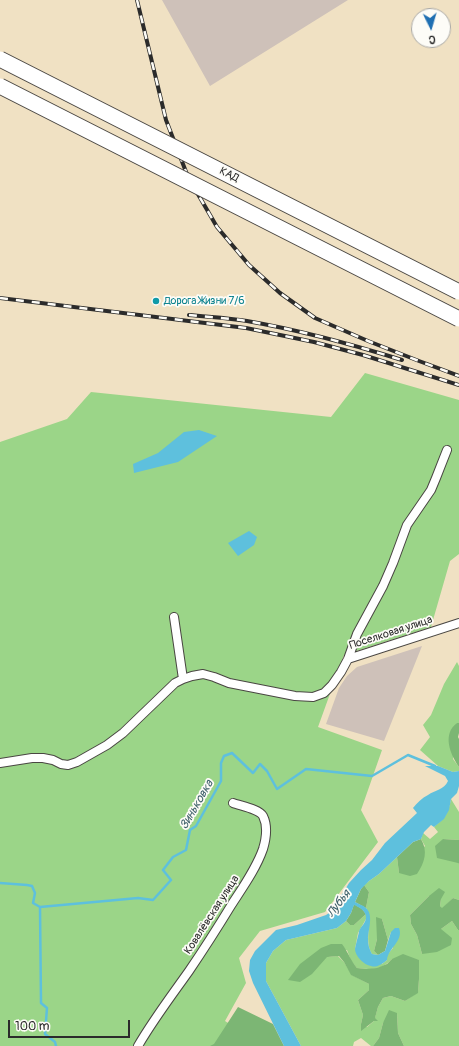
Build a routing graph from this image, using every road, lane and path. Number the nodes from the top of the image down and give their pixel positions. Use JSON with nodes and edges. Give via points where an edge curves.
{"nodes":[{"id":1,"x":0,"y":59,"type":"edge"},
{"id":2,"x":0,"y":86,"type":"edge"},
{"id":3,"x":459,"y":292,"type":"edge"},
{"id":4,"x":459,"y":319,"type":"edge"},
{"id":5,"x":447,"y":450,"type":"dead end"},
{"id":6,"x":174,"y":617,"type":"dead end"},
{"id":7,"x":459,"y":623,"type":"edge"},
{"id":8,"x":348,"y":659,"type":"junction"},
{"id":9,"x":183,"y":678,"type":"junction"},
{"id":10,"x":0,"y":763,"type":"edge"},
{"id":11,"x":233,"y":803,"type":"dead end"},
{"id":12,"x":138,"y":1046,"type":"edge"}],
"edges":[{"from":1,"to":3,"type":"highway","name":"КАД","bridge":true},
{"from":2,"to":4,"type":"highway","bridge":true},
{"from":5,"to":8,"type":"street","via":[[430,490],[407,525],[388,574]]},
{"from":6,"to":9,"type":"street"},
{"from":7,"to":8,"type":"street","name":"Поселковая улица"},
{"from":8,"to":9,"type":"street","name":"Поселковая улица","via":[[332,685],[324,693],[313,697],[229,683],[202,674]]},
{"from":9,"to":10,"type":"street","via":[[123,733],[77,762],[68,765],[43,758]]},
{"from":11,"to":12,"type":"street","name":"Ковалёвская улица","via":[[262,815],[266,835],[263,850],[222,920]]}]}
